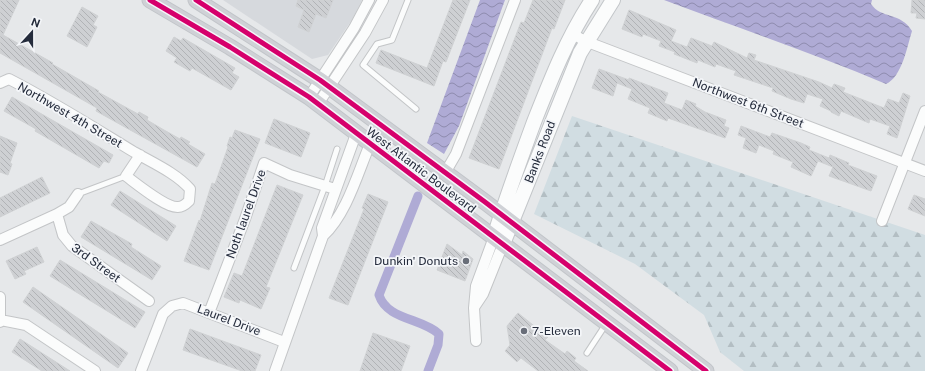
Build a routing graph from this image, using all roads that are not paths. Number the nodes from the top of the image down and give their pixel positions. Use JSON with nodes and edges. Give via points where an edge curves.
{"nodes":[{"id":1,"x":150,"y":0,"type":"edge"},
{"id":2,"x":196,"y":0,"type":"edge"},
{"id":3,"x":369,"y":0,"type":"edge"},
{"id":4,"x":383,"y":0,"type":"edge"},
{"id":5,"x":408,"y":0,"type":"edge"},
{"id":6,"x":515,"y":0,"type":"edge"},
{"id":7,"x":592,"y":0,"type":"edge"},
{"id":8,"x":613,"y":0,"type":"edge"},
{"id":9,"x":571,"y":33,"type":"junction"},
{"id":10,"x":585,"y":41,"type":"junction"},
{"id":11,"x":0,"y":83,"type":"edge"},
{"id":12,"x":325,"y":84,"type":"junction"},
{"id":13,"x":313,"y":101,"type":"junction"},
{"id":14,"x":416,"y":109,"type":"dead end"},
{"id":15,"x":925,"y":111,"type":"edge"},
{"id":16,"x":356,"y":134,"type":"junction"},
{"id":17,"x":370,"y":144,"type":"junction"},
{"id":18,"x":337,"y":149,"type":"dead end"},
{"id":19,"x":140,"y":155,"type":"junction"},
{"id":20,"x":904,"y":163,"type":"junction"},
{"id":21,"x":925,"y":171,"type":"edge"},
{"id":22,"x":445,"y":173,"type":"junction"},
{"id":23,"x":126,"y":176,"type":"junction"},
{"id":24,"x":330,"y":188,"type":"junction"},
{"id":25,"x":78,"y":194,"type":"joint"},
{"id":26,"x":57,"y":214,"type":"junction"},
{"id":27,"x":507,"y":218,"type":"junction"},
{"id":28,"x":882,"y":221,"type":"dead end"},
{"id":29,"x":323,"y":236,"type":"junction"},
{"id":30,"x":0,"y":240,"type":"edge"},
{"id":31,"x":499,"y":240,"type":"junction"},
{"id":32,"x":294,"y":268,"type":"dead end"},
{"id":33,"x":0,"y":297,"type":"edge"},
{"id":34,"x":149,"y":301,"type":"dead end"},
{"id":35,"x":209,"y":313,"type":"junction"},
{"id":36,"x":0,"y":321,"type":"edge"},
{"id":37,"x":608,"y":322,"type":"junction"},
{"id":38,"x":476,"y":341,"type":"dead end"},
{"id":39,"x":284,"y":342,"type":"junction"},
{"id":40,"x":587,"y":353,"type":"dead end"},
{"id":41,"x":94,"y":371,"type":"edge"},
{"id":42,"x":141,"y":371,"type":"edge"},
{"id":43,"x":275,"y":371,"type":"edge"},
{"id":44,"x":670,"y":371,"type":"edge"},
{"id":45,"x":706,"y":371,"type":"edge"}],
"edges":[{"from":1,"to":13,"type":"main road","name":"West Atlantic Boulevard","via":[[230,47]]},
{"from":2,"to":12,"type":"main road","name":"West Atlantic Boulevard"},
{"from":3,"to":12,"type":"street"},
{"from":4,"to":12,"type":"street","via":[[365,33]]},
{"from":5,"to":14,"type":"lane","via":[[392,40],[377,44],[363,65]]},
{"from":6,"to":22,"type":"street","via":[[456,154]]},
{"from":7,"to":9,"type":"street","name":"Banks Road"},
{"from":8,"to":10,"type":"street","name":"Banks Road"},
{"from":9,"to":10,"type":"street","name":"Northwest 6th Street"},
{"from":9,"to":27,"type":"street","name":"Banks Road","via":[[547,88]]},
{"from":10,"to":20,"type":"street","name":"Northwest 6th Street"},
{"from":10,"to":27,"type":"street","name":"Banks Road"},
{"from":11,"to":19,"type":"street","name":"Northwest 4th Street","via":[[9,79],[27,88]]},
{"from":12,"to":13,"type":"street"},
{"from":12,"to":22,"type":"main road","name":"West Atlantic Boulevard"},
{"from":13,"to":16,"type":"main road","name":"West Atlantic Boulevard"},
{"from":15,"to":20,"type":"street"},
{"from":16,"to":17,"type":"main road","name":"West Atlantic Boulevard"},
{"from":16,"to":24,"type":"street"},
{"from":17,"to":29,"type":"street","via":[[342,212]]},
{"from":17,"to":31,"type":"main road","name":"West Atlantic Boulevard"},
{"from":18,"to":24,"type":"lane"},
{"from":19,"to":23,"type":"street"},
{"from":19,"to":23,"type":"street","name":"Northwest 4th Street","via":[[184,182],[190,189],[189,201],[177,208],[168,205]]},
{"from":20,"to":21,"type":"street","name":"Northwest 6th Street"},
{"from":20,"to":28,"type":"street"},
{"from":22,"to":27,"type":"main road","name":"West Atlantic Boulevard"},
{"from":23,"to":25,"type":"lane"},
{"from":24,"to":29,"type":"street","via":[[322,228]]},
{"from":24,"to":32,"type":"lane"},
{"from":24,"to":35,"type":"street","name":"Noth laurel Drive","via":[[290,175],[264,163]]},
{"from":25,"to":26,"type":"street","via":[[69,207]]},
{"from":26,"to":30,"type":"street"},
{"from":26,"to":34,"type":"street","name":"3rd Street","via":[[62,235],[72,246]]},
{"from":27,"to":31,"type":"street","name":"Banks Road"},
{"from":27,"to":45,"type":"main road","name":"West Atlantic Boulevard"},
{"from":29,"to":39,"type":"street"},
{"from":31,"to":37,"type":"main road","name":"West Atlantic Boulevard"},
{"from":31,"to":38,"type":"street","name":"Banks Road","via":[[483,294],[474,308]]},
{"from":33,"to":36,"type":"street"},
{"from":35,"to":39,"type":"street","name":"Laurel Drive"},
{"from":35,"to":42,"type":"street","name":"Laurel Drive","via":[[183,303],[172,306],[163,314]]},
{"from":36,"to":41,"type":"street","via":[[26,325]]},
{"from":37,"to":40,"type":"lane"},
{"from":37,"to":44,"type":"main road","name":"West Atlantic Boulevard"},
{"from":39,"to":43,"type":"street"}]}
